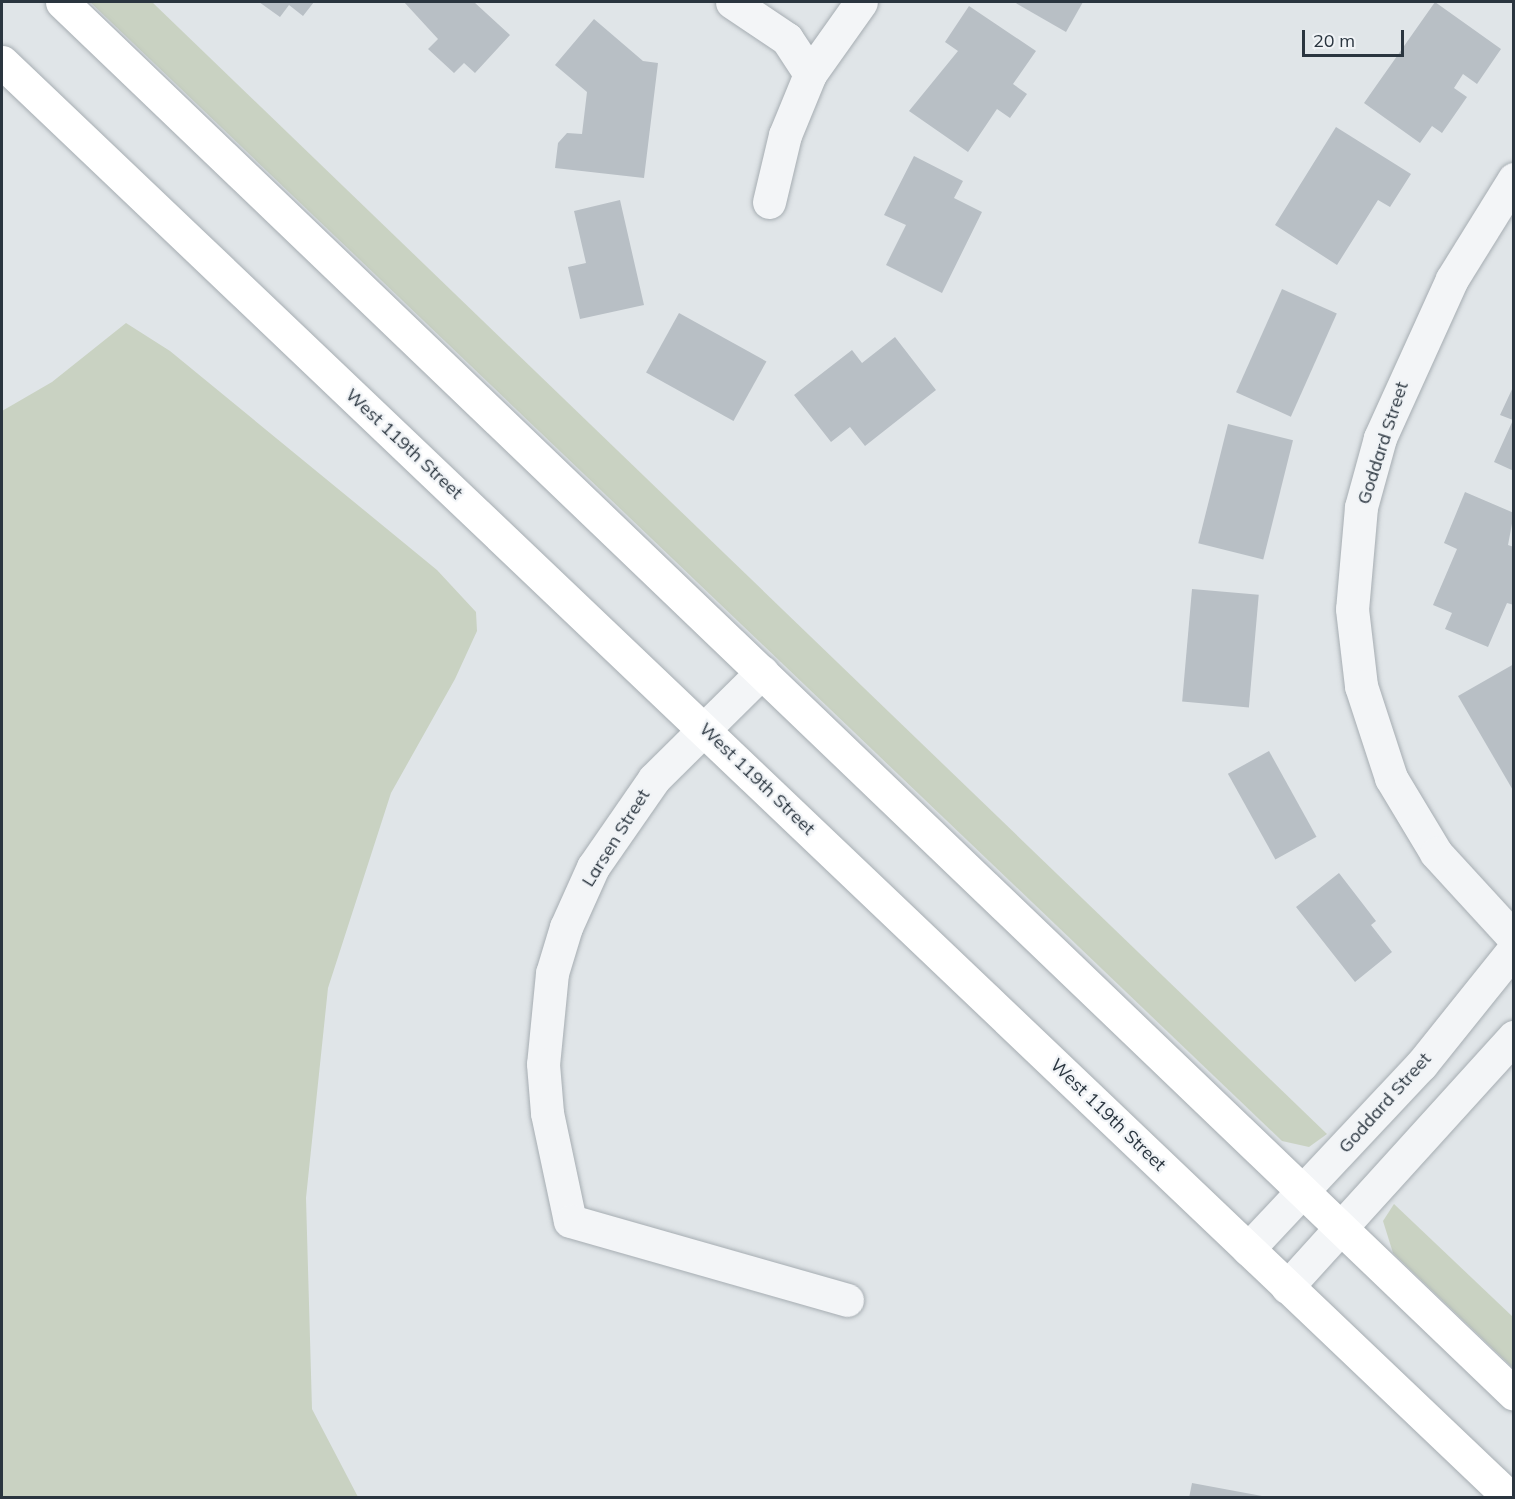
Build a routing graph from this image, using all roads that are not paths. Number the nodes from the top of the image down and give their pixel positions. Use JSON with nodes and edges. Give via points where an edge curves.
{"nodes":[{"id":1,"x":62,"y":2,"type":"edge"},
{"id":2,"x":732,"y":2,"type":"edge"},
{"id":3,"x":861,"y":2,"type":"edge"},
{"id":4,"x":2,"y":62,"type":"edge"},
{"id":5,"x":810,"y":75,"type":"junction"},
{"id":6,"x":1514,"y":179,"type":"edge"},
{"id":7,"x":769,"y":202,"type":"dead end"},
{"id":8,"x":762,"y":672,"type":"junction"},
{"id":9,"x":704,"y":728,"type":"junction"},
{"id":10,"x":1514,"y":938,"type":"edge"},
{"id":11,"x":1514,"y":949,"type":"edge"},
{"id":12,"x":1514,"y":1037,"type":"edge"},
{"id":13,"x":1304,"y":1191,"type":"junction"},
{"id":14,"x":1343,"y":1228,"type":"junction"},
{"id":15,"x":1248,"y":1250,"type":"junction"},
{"id":16,"x":1287,"y":1287,"type":"junction"},
{"id":17,"x":848,"y":1300,"type":"dead end"},
{"id":18,"x":1514,"y":1394,"type":"edge"},
{"id":19,"x":1510,"y":1497,"type":"edge"}],
"edges":[{"from":1,"to":8,"type":"main road"},
{"from":2,"to":5,"type":"street","via":[[788,39]]},
{"from":3,"to":5,"type":"street"},
{"from":4,"to":9,"type":"main road","name":"West 119th Street"},
{"from":5,"to":7,"type":"street","via":[[785,135]]},
{"from":6,"to":10,"type":"street","name":"Goddard Street","via":[[1452,279],[1380,438],[1361,507],[1352,609],[1361,686],[1391,778],[1436,853]]},
{"from":8,"to":9,"type":"street","name":"Larsen Street"},
{"from":8,"to":13,"type":"main road"},
{"from":9,"to":15,"type":"main road","name":"West 119th Street"},
{"from":9,"to":17,"type":"street","name":"Larsen Street","via":[[654,779],[593,867],[566,927],[552,973],[543,1064],[570,1221]]},
{"from":11,"to":13,"type":"street","name":"Goddard Street","via":[[1421,1065]]},
{"from":12,"to":14,"type":"street"},
{"from":13,"to":14,"type":"main road"},
{"from":13,"to":15,"type":"street","name":"Goddard Street"},
{"from":14,"to":16,"type":"street"},
{"from":14,"to":18,"type":"main road"},
{"from":15,"to":16,"type":"main road","name":"West 119th Street"},
{"from":16,"to":19,"type":"main road","name":"West 119th Street"}]}
